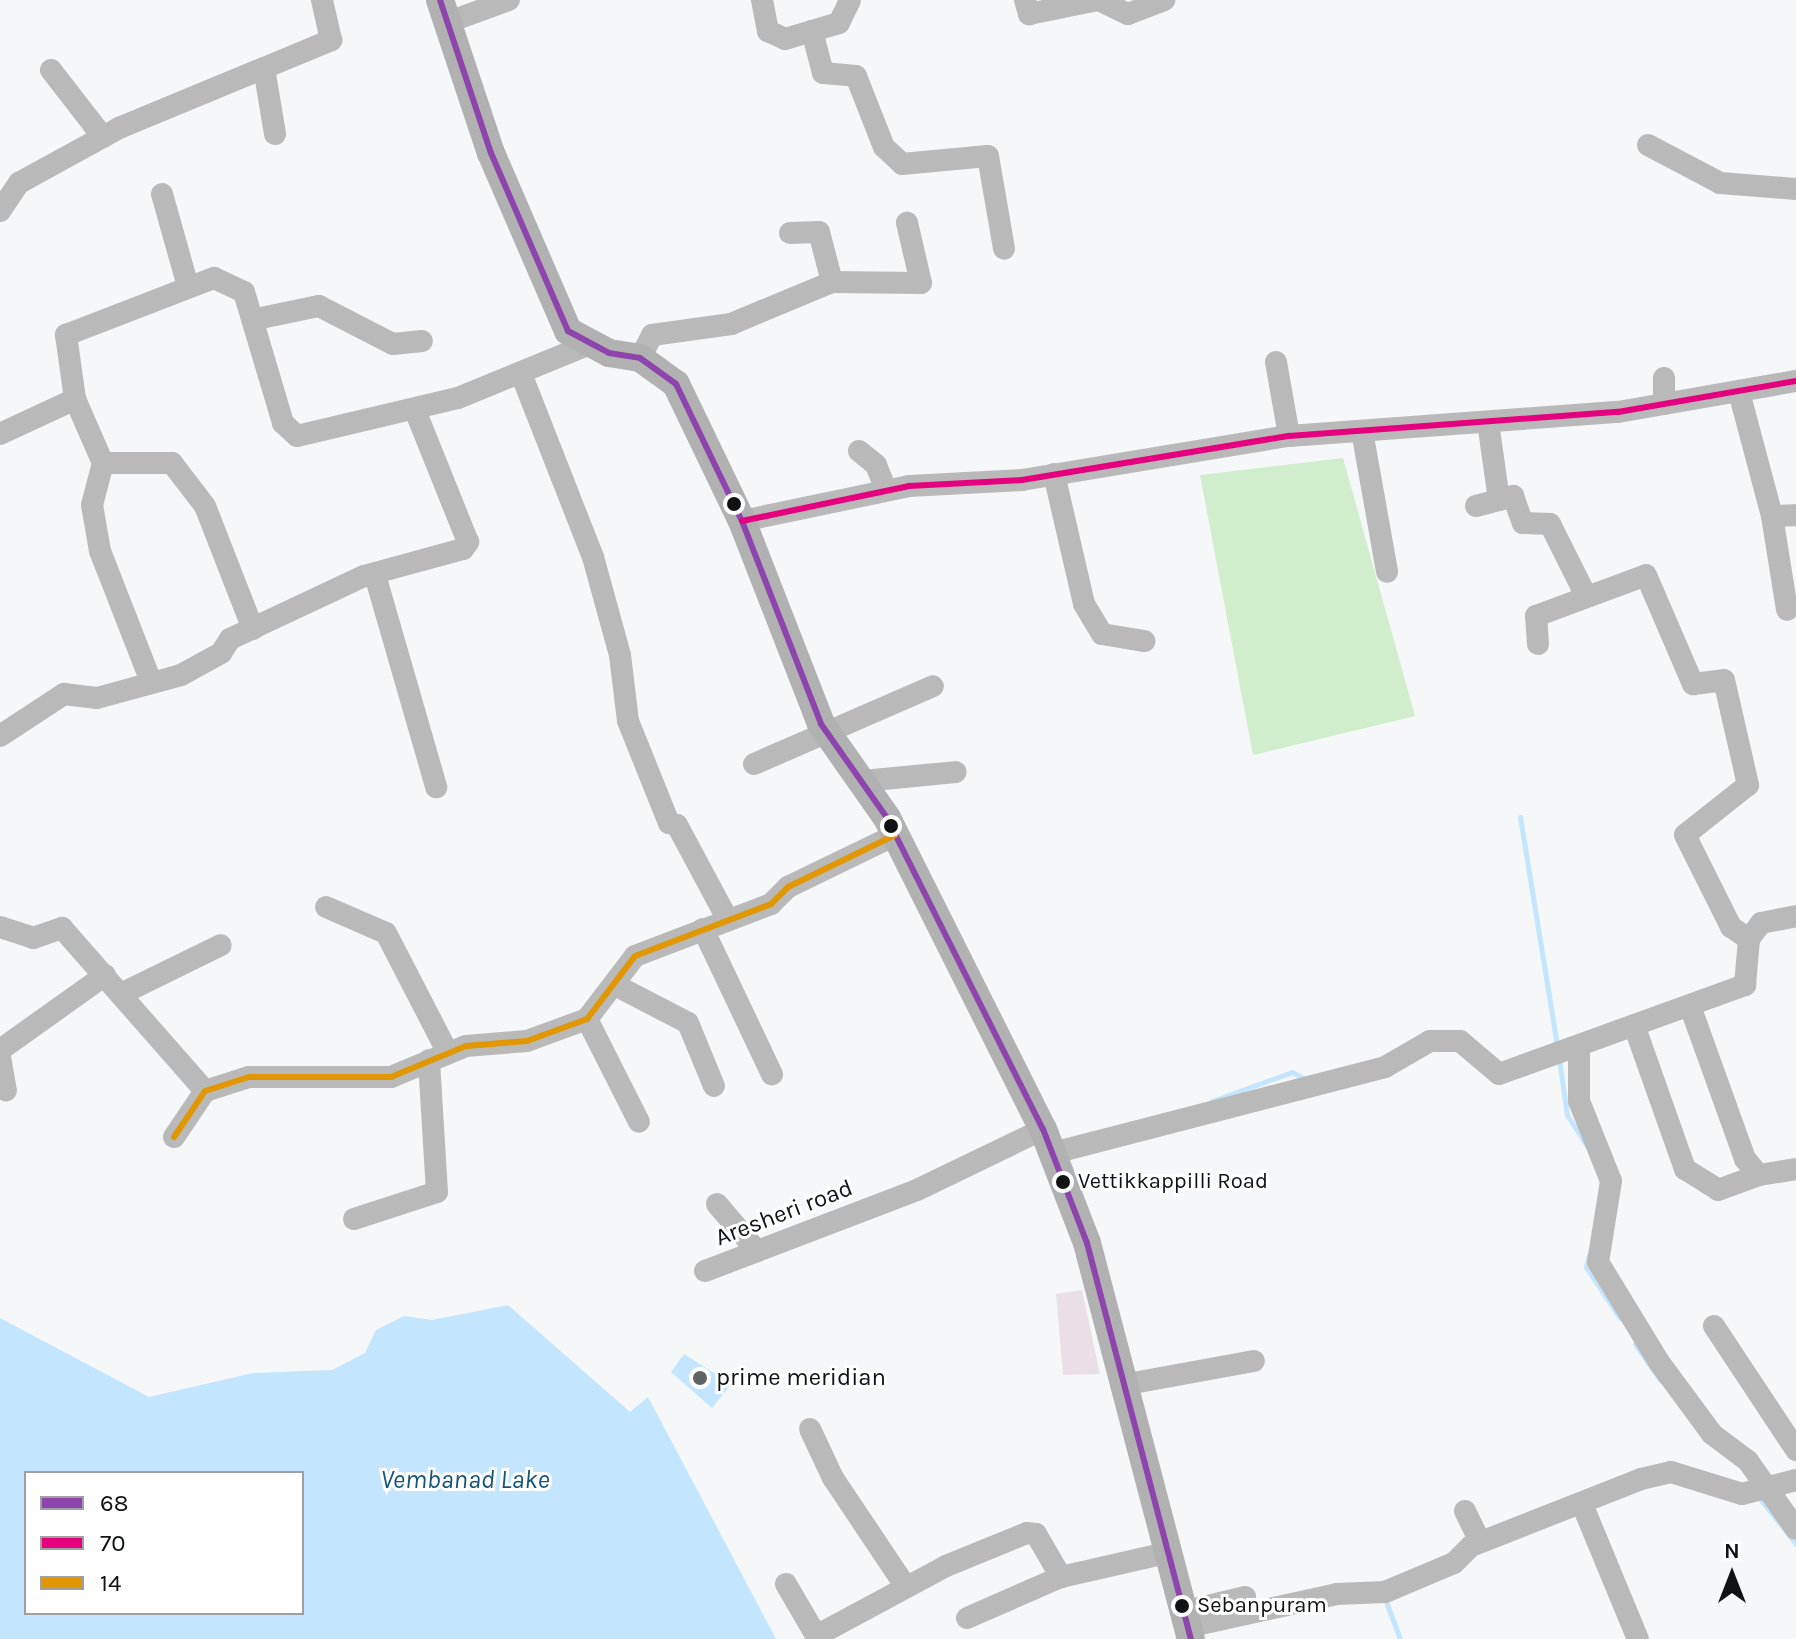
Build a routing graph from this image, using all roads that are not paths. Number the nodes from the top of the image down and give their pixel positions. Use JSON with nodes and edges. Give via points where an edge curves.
{"nodes":[{"id":1,"x":322,"y":0,"type":"edge"},
{"id":2,"x":509,"y":0,"type":"edge"},
{"id":3,"x":762,"y":0,"type":"edge"},
{"id":4,"x":850,"y":0,"type":"edge"},
{"id":5,"x":1025,"y":0,"type":"edge"},
{"id":6,"x":1098,"y":0,"type":"edge"},
{"id":7,"x":1164,"y":0,"type":"edge"},
{"id":8,"x":443,"y":12,"type":"edge"},
{"id":9,"x":812,"y":31,"type":"junction"},
{"id":10,"x":264,"y":68,"type":"junction"},
{"id":11,"x":51,"y":70,"type":"dead end"},
{"id":12,"x":275,"y":134,"type":"dead end"},
{"id":13,"x":103,"y":137,"type":"junction"},
{"id":14,"x":1648,"y":145,"type":"dead end"},
{"id":15,"x":1796,"y":189,"type":"edge"},
{"id":16,"x":162,"y":194,"type":"dead end"},
{"id":17,"x":0,"y":211,"type":"edge"},
{"id":18,"x":907,"y":223,"type":"dead end"},
{"id":19,"x":790,"y":233,"type":"dead end"},
{"id":20,"x":1004,"y":249,"type":"dead end"},
{"id":21,"x":832,"y":282,"type":"junction"},
{"id":22,"x":187,"y":283,"type":"junction"},
{"id":23,"x":256,"y":319,"type":"junction"},
{"id":24,"x":422,"y":341,"type":"dead end"},
{"id":25,"x":587,"y":345,"type":"junction"},
{"id":26,"x":640,"y":358,"type":"junction"},
{"id":27,"x":1276,"y":362,"type":"dead end"},
{"id":28,"x":522,"y":376,"type":"junction"},
{"id":29,"x":1664,"y":378,"type":"dead end"},
{"id":30,"x":1796,"y":381,"type":"edge"},
{"id":31,"x":1739,"y":392,"type":"junction"},
{"id":32,"x":75,"y":399,"type":"junction"},
{"id":33,"x":1664,"y":404,"type":"junction"},
{"id":34,"x":415,"y":410,"type":"junction"},
{"id":35,"x":1488,"y":422,"type":"junction"},
{"id":36,"x":1362,"y":431,"type":"junction"},
{"id":37,"x":0,"y":434,"type":"edge"},
{"id":38,"x":1289,"y":436,"type":"junction"},
{"id":39,"x":859,"y":451,"type":"dead end"},
{"id":40,"x":103,"y":463,"type":"junction"},
{"id":41,"x":1054,"y":474,"type":"junction"},
{"id":42,"x":886,"y":490,"type":"junction"},
{"id":43,"x":1499,"y":500,"type":"junction"},
{"id":44,"x":1476,"y":506,"type":"dead end"},
{"id":45,"x":1796,"y":515,"type":"edge"},
{"id":46,"x":1772,"y":516,"type":"junction"},
{"id":47,"x":742,"y":521,"type":"junction"},
{"id":48,"x":1387,"y":572,"type":"dead end"},
{"id":49,"x":375,"y":575,"type":"junction"},
{"id":50,"x":1586,"y":596,"type":"junction"},
{"id":51,"x":1787,"y":610,"type":"dead end"},
{"id":52,"x":253,"y":629,"type":"junction"},
{"id":53,"x":1144,"y":641,"type":"dead end"},
{"id":54,"x":1538,"y":644,"type":"dead end"},
{"id":55,"x":151,"y":682,"type":"junction"},
{"id":56,"x":933,"y":686,"type":"dead end"},
{"id":57,"x":829,"y":731,"type":"junction"},
{"id":58,"x":0,"y":736,"type":"edge"},
{"id":59,"x":754,"y":764,"type":"dead end"},
{"id":60,"x":956,"y":772,"type":"dead end"},
{"id":61,"x":863,"y":781,"type":"junction"},
{"id":62,"x":436,"y":787,"type":"dead end"},
{"id":63,"x":895,"y":835,"type":"junction"},
{"id":64,"x":326,"y":907,"type":"dead end"},
{"id":65,"x":1796,"y":916,"type":"edge"},
{"id":66,"x":728,"y":920,"type":"junction"},
{"id":67,"x":0,"y":927,"type":"edge"},
{"id":68,"x":703,"y":929,"type":"junction"},
{"id":69,"x":1749,"y":939,"type":"junction"},
{"id":70,"x":221,"y":945,"type":"dead end"},
{"id":71,"x":105,"y":975,"type":"junction"},
{"id":72,"x":615,"y":985,"type":"junction"},
{"id":73,"x":121,"y":994,"type":"junction"},
{"id":74,"x":1690,"y":1006,"type":"junction"},
{"id":75,"x":587,"y":1019,"type":"junction"},
{"id":76,"x":1634,"y":1025,"type":"junction"},
{"id":77,"x":1579,"y":1047,"type":"junction"},
{"id":78,"x":0,"y":1050,"type":"edge"},
{"id":79,"x":0,"y":1057,"type":"edge"},
{"id":80,"x":439,"y":1057,"type":"junction"},
{"id":81,"x":772,"y":1074,"type":"dead end"},
{"id":82,"x":714,"y":1086,"type":"dead end"},
{"id":83,"x":6,"y":1090,"type":"dead end"},
{"id":84,"x":205,"y":1091,"type":"junction"},
{"id":85,"x":639,"y":1122,"type":"dead end"},
{"id":86,"x":174,"y":1137,"type":"dead end"},
{"id":87,"x":1048,"y":1141,"type":"junction"},
{"id":88,"x":1796,"y":1169,"type":"edge"},
{"id":89,"x":1759,"y":1175,"type":"junction"},
{"id":90,"x":717,"y":1204,"type":"dead end"},
{"id":91,"x":354,"y":1219,"type":"dead end"},
{"id":92,"x":757,"y":1251,"type":"junction"},
{"id":93,"x":705,"y":1271,"type":"dead end"},
{"id":94,"x":1714,"y":1326,"type":"dead end"},
{"id":95,"x":1254,"y":1361,"type":"dead end"},
{"id":96,"x":1122,"y":1385,"type":"junction"},
{"id":97,"x":810,"y":1429,"type":"dead end"},
{"id":98,"x":1796,"y":1450,"type":"edge"},
{"id":99,"x":1796,"y":1480,"type":"edge"},
{"id":100,"x":1753,"y":1492,"type":"junction"},
{"id":101,"x":1582,"y":1504,"type":"junction"},
{"id":102,"x":1465,"y":1511,"type":"dead end"},
{"id":103,"x":1796,"y":1529,"type":"edge"},
{"id":104,"x":1480,"y":1542,"type":"junction"},
{"id":105,"x":1167,"y":1553,"type":"junction"},
{"id":106,"x":1061,"y":1577,"type":"junction"},
{"id":107,"x":786,"y":1584,"type":"dead end"},
{"id":108,"x":906,"y":1587,"type":"junction"},
{"id":109,"x":1245,"y":1597,"type":"dead end"},
{"id":110,"x":967,"y":1618,"type":"dead end"},
{"id":111,"x":1187,"y":1626,"type":"edge"},
{"id":112,"x":817,"y":1637,"type":"edge"},
{"id":113,"x":1638,"y":1639,"type":"edge"}],
"edges":[{"from":1,"to":10,"type":"street","via":[[331,40]]},
{"from":2,"to":8,"type":"street"},
{"from":3,"to":9,"type":"street","via":[[768,31],[785,39]]},
{"from":4,"to":9,"type":"street","via":[[839,23]]},
{"from":5,"to":6,"type":"street","via":[[1029,14]]},
{"from":6,"to":7,"type":"street","via":[[1128,14]]},
{"from":8,"to":25,"type":"main road","via":[[491,153],[568,331]]},
{"from":9,"to":20,"type":"street","via":[[823,73],[856,76],[884,147],[902,164],[988,156]]},
{"from":10,"to":12,"type":"street"},
{"from":10,"to":13,"type":"street"},
{"from":11,"to":13,"type":"street"},
{"from":13,"to":17,"type":"street","via":[[19,183]]},
{"from":14,"to":15,"type":"street","via":[[1720,183]]},
{"from":16,"to":22,"type":"street"},
{"from":18,"to":21,"type":"street","via":[[921,283]]},
{"from":19,"to":21,"type":"street","via":[[819,232]]},
{"from":21,"to":26,"type":"street","via":[[731,324],[652,335]]},
{"from":22,"to":23,"type":"street","via":[[227,278]]},
{"from":22,"to":32,"type":"street","via":[[66,335]]},
{"from":23,"to":24,"type":"street","via":[[319,306],[393,344]]},
{"from":23,"to":34,"type":"street","via":[[291,434]]},
{"from":25,"to":26,"type":"main road"},
{"from":25,"to":28,"type":"street"},
{"from":26,"to":47,"type":"main road","via":[[676,384]]},
{"from":27,"to":38,"type":"street"},
{"from":28,"to":34,"type":"street"},
{"from":28,"to":66,"type":"street","via":[[593,557],[620,655],[628,721],[669,823],[677,825]]},
{"from":29,"to":33,"type":"street"},
{"from":30,"to":31,"type":"street"},
{"from":31,"to":33,"type":"street"},
{"from":31,"to":46,"type":"street"},
{"from":32,"to":37,"type":"street"},
{"from":32,"to":40,"type":"street"},
{"from":33,"to":35,"type":"street"},
{"from":34,"to":49,"type":"street","via":[[468,542]]},
{"from":35,"to":36,"type":"street"},
{"from":35,"to":43,"type":"street"},
{"from":36,"to":38,"type":"street"},
{"from":36,"to":48,"type":"street"},
{"from":38,"to":41,"type":"street"},
{"from":39,"to":42,"type":"street","via":[[876,465]]},
{"from":40,"to":52,"type":"street","via":[[172,463],[205,506]]},
{"from":40,"to":55,"type":"street","via":[[92,505],[100,551]]},
{"from":41,"to":42,"type":"street"},
{"from":41,"to":53,"type":"street","via":[[1084,604],[1102,634]]},
{"from":42,"to":47,"type":"street"},
{"from":43,"to":44,"type":"street"},
{"from":43,"to":50,"type":"street","via":[[1513,496],[1523,523],[1550,524]]},
{"from":45,"to":46,"type":"street"},
{"from":46,"to":51,"type":"street"},
{"from":47,"to":57,"type":"main road"},
{"from":49,"to":52,"type":"street"},
{"from":49,"to":62,"type":"street"},
{"from":50,"to":54,"type":"street","via":[[1536,616],[1531,625]]},
{"from":50,"to":69,"type":"street","via":[[1646,575],[1693,684],[1724,680],[1748,785],[1685,835],[1731,927]]},
{"from":52,"to":55,"type":"street","via":[[181,675]]},
{"from":55,"to":58,"type":"street","via":[[97,698],[64,694]]},
{"from":56,"to":57,"type":"street"},
{"from":57,"to":59,"type":"street"},
{"from":57,"to":61,"type":"main road"},
{"from":60,"to":61,"type":"street"},
{"from":61,"to":63,"type":"main road"},
{"from":63,"to":66,"type":"street","via":[[788,887],[771,904]]},
{"from":63,"to":87,"type":"main road"},
{"from":64,"to":80,"type":"street","via":[[386,933]]},
{"from":65,"to":69,"type":"street","via":[[1761,923]]},
{"from":66,"to":68,"type":"street"},
{"from":67,"to":71,"type":"street","via":[[33,938],[62,928]]},
{"from":68,"to":72,"type":"street","via":[[635,956]]},
{"from":68,"to":81,"type":"street"},
{"from":69,"to":74,"type":"street","via":[[1745,985]]},
{"from":70,"to":73,"type":"street"},
{"from":71,"to":73,"type":"street"},
{"from":71,"to":78,"type":"street"},
{"from":72,"to":75,"type":"street"},
{"from":72,"to":82,"type":"street","via":[[688,1023]]},
{"from":73,"to":84,"type":"street"},
{"from":74,"to":76,"type":"street"},
{"from":74,"to":89,"type":"street","via":[[1745,1159]]},
{"from":75,"to":80,"type":"street","via":[[527,1041]]},
{"from":75,"to":85,"type":"street"},
{"from":76,"to":77,"type":"street"},
{"from":76,"to":89,"type":"street","via":[[1685,1169],[1718,1190]]},
{"from":77,"to":87,"type":"street","name":"Aresheri road","via":[[1499,1074],[1460,1041],[1430,1041],[1385,1067]]},
{"from":77,"to":100,"type":"street","via":[[1579,1101],[1611,1181],[1598,1262],[1659,1362],[1712,1434],[1748,1461]]},
{"from":79,"to":83,"type":"street"},
{"from":80,"to":84,"type":"street","via":[[391,1077],[249,1077]]},
{"from":80,"to":91,"type":"street","via":[[437,1192]]},
{"from":84,"to":86,"type":"street"},
{"from":87,"to":92,"type":"street","name":"Aresheri road"},
{"from":87,"to":96,"type":"main road","via":[[1087,1243]]},
{"from":88,"to":89,"type":"street"},
{"from":90,"to":92,"type":"street"},
{"from":92,"to":93,"type":"street","name":"Aresheri road"},
{"from":94,"to":98,"type":"street"},
{"from":95,"to":96,"type":"street"},
{"from":96,"to":105,"type":"main road"},
{"from":97,"to":108,"type":"street","via":[[833,1478]]},
{"from":99,"to":100,"type":"street"},
{"from":100,"to":101,"type":"street","via":[[1671,1472]]},
{"from":100,"to":103,"type":"street"},
{"from":101,"to":104,"type":"street"},
{"from":101,"to":113,"type":"street"},
{"from":102,"to":104,"type":"street"},
{"from":104,"to":111,"type":"street","via":[[1454,1563],[1385,1592],[1337,1594]]},
{"from":105,"to":106,"type":"street"},
{"from":105,"to":111,"type":"main road"},
{"from":106,"to":108,"type":"street","via":[[1036,1534],[1027,1533]]},
{"from":106,"to":110,"type":"street"},
{"from":107,"to":112,"type":"street"},
{"from":108,"to":112,"type":"street"},
{"from":109,"to":111,"type":"street"}]}
